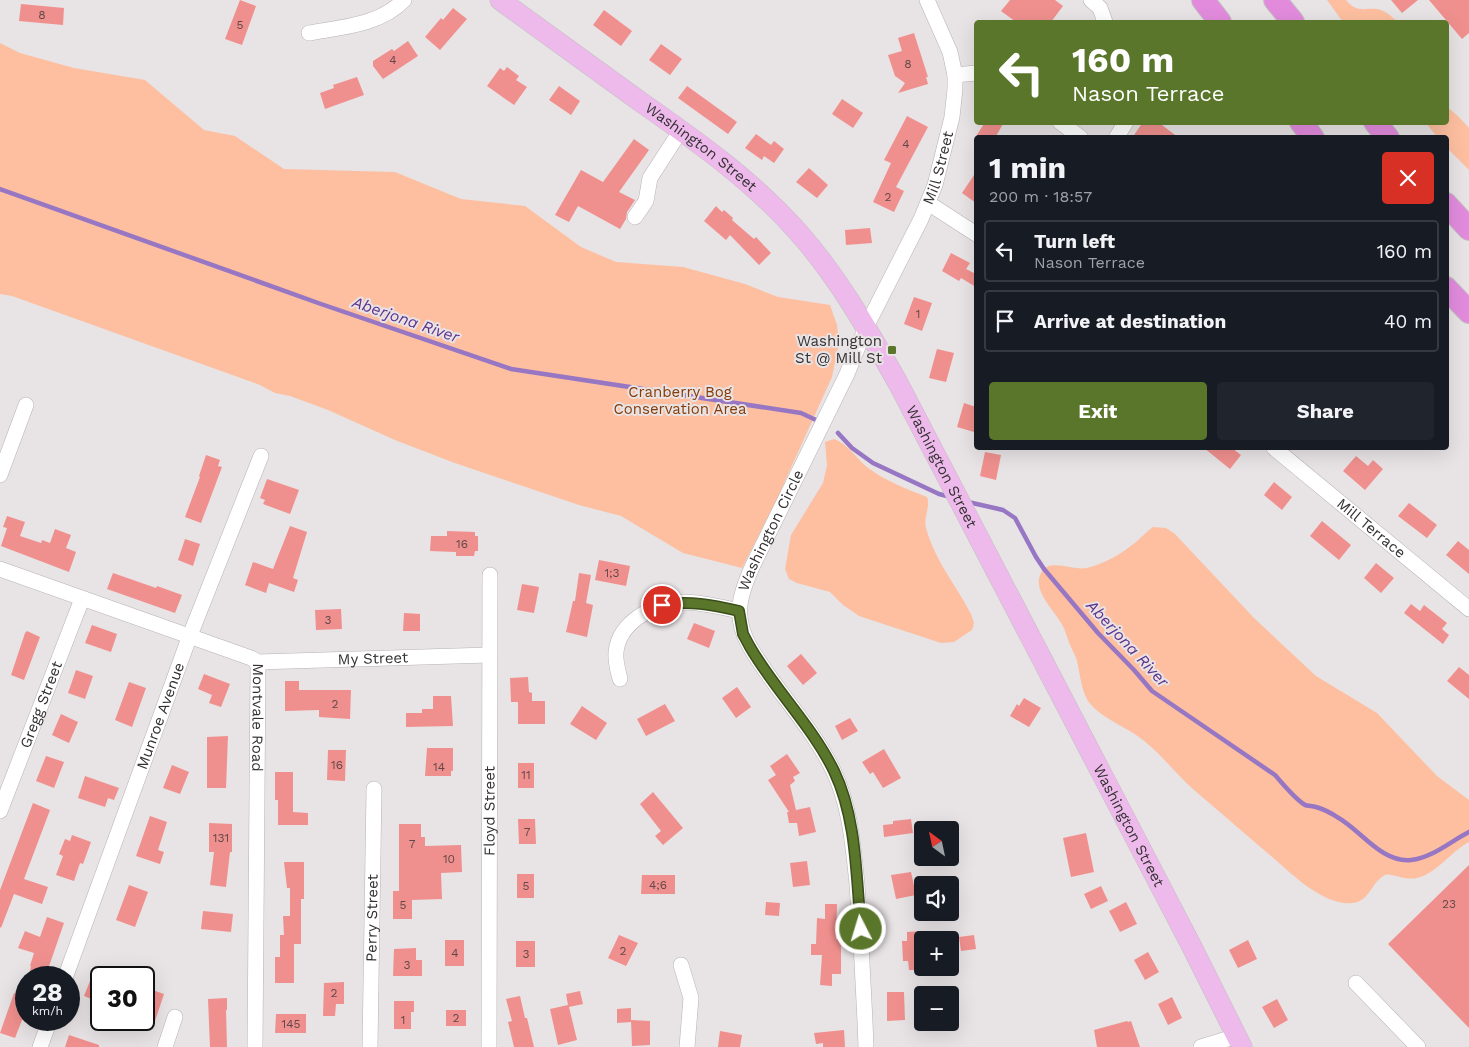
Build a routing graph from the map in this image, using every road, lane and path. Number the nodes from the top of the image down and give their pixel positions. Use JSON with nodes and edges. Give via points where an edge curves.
{"nodes":[{"id":1,"x":404,"y":0,"type":"edge"},
{"id":2,"x":927,"y":0,"type":"edge"},
{"id":3,"x":1091,"y":0,"type":"edge"},
{"id":4,"x":1202,"y":0,"type":"edge"},
{"id":5,"x":1275,"y":0,"type":"edge"},
{"id":6,"x":509,"y":3,"type":"edge"},
{"id":7,"x":1104,"y":20,"type":"edge"},
{"id":8,"x":1218,"y":20,"type":"edge"},
{"id":9,"x":1291,"y":20,"type":"edge"},
{"id":10,"x":309,"y":33,"type":"dead end"},
{"id":11,"x":974,"y":73,"type":"edge"},
{"id":12,"x":955,"y":75,"type":"junction"},
{"id":13,"x":1064,"y":125,"type":"edge"},
{"id":14,"x":1302,"y":125,"type":"edge"},
{"id":15,"x":1377,"y":125,"type":"edge"},
{"id":16,"x":681,"y":130,"type":"junction"},
{"id":17,"x":1077,"y":135,"type":"edge"},
{"id":18,"x":1311,"y":135,"type":"edge"},
{"id":19,"x":1386,"y":135,"type":"edge"},
{"id":20,"x":928,"y":203,"type":"junction"},
{"id":21,"x":1449,"y":207,"type":"edge"},
{"id":22,"x":635,"y":217,"type":"dead end"},
{"id":23,"x":1469,"y":229,"type":"edge"},
{"id":24,"x":974,"y":233,"type":"edge"},
{"id":25,"x":1449,"y":291,"type":"edge"},
{"id":26,"x":1469,"y":312,"type":"edge"},
{"id":27,"x":866,"y":327,"type":"junction"},
{"id":28,"x":26,"y":405,"type":"dead end"},
{"id":29,"x":1276,"y":450,"type":"edge"},
{"id":30,"x":261,"y":456,"type":"dead end"},
{"id":31,"x":0,"y":475,"type":"edge"},
{"id":32,"x":0,"y":569,"type":"edge"},
{"id":33,"x":490,"y":575,"type":"dead end"},
{"id":34,"x":82,"y":599,"type":"junction"},
{"id":35,"x":1469,"y":609,"type":"edge"},
{"id":36,"x":739,"y":611,"type":"junction"},
{"id":37,"x":190,"y":638,"type":"junction"},
{"id":38,"x":489,"y":655,"type":"junction"},
{"id":39,"x":257,"y":662,"type":"junction"},
{"id":40,"x":620,"y":679,"type":"dead end"},
{"id":41,"x":374,"y":789,"type":"dead end"},
{"id":42,"x":0,"y":811,"type":"edge"},
{"id":43,"x":681,"y":965,"type":"dead end"},
{"id":44,"x":68,"y":966,"type":"edge"},
{"id":45,"x":1356,"y":983,"type":"dead end"},
{"id":46,"x":175,"y":1016,"type":"dead end"},
{"id":47,"x":46,"y":1031,"type":"edge"},
{"id":48,"x":1240,"y":1041,"type":"edge"},
{"id":49,"x":40,"y":1047,"type":"edge"},
{"id":50,"x":165,"y":1047,"type":"edge"},
{"id":51,"x":255,"y":1047,"type":"edge"},
{"id":52,"x":370,"y":1047,"type":"edge"},
{"id":53,"x":489,"y":1047,"type":"edge"},
{"id":54,"x":687,"y":1047,"type":"edge"},
{"id":55,"x":866,"y":1047,"type":"edge"},
{"id":56,"x":1201,"y":1047,"type":"edge"},
{"id":57,"x":1418,"y":1047,"type":"edge"}],
"edges":[{"from":1,"to":10,"type":"street","via":[[386,15],[373,20]]},
{"from":2,"to":12,"type":"street","name":"Mill Street","via":[[950,52]]},
{"from":3,"to":7,"type":"street","via":[[1100,8]]},
{"from":4,"to":8,"type":"highway"},
{"from":5,"to":9,"type":"highway"},
{"from":6,"to":16,"type":"main road","name":"Washington Street"},
{"from":11,"to":12,"type":"street"},
{"from":12,"to":20,"type":"street","name":"Mill Street","via":[[950,129]]},
{"from":13,"to":17,"type":"street"},
{"from":14,"to":18,"type":"highway"},
{"from":15,"to":19,"type":"highway"},
{"from":16,"to":22,"type":"street","via":[[650,178],[646,201]]},
{"from":16,"to":27,"type":"main road","name":"Washington Street","via":[[746,180],[778,211],[822,262]]},
{"from":20,"to":24,"type":"street"},
{"from":20,"to":27,"type":"street","name":"Mill Street"},
{"from":21,"to":23,"type":"highway"},
{"from":25,"to":26,"type":"highway"},
{"from":27,"to":36,"type":"street","name":"Washington Circle","via":[[753,566],[742,592]]},
{"from":27,"to":48,"type":"main road","name":"Washington Street"},
{"from":28,"to":31,"type":"street"},
{"from":29,"to":35,"type":"street","name":"Mill Terrace"},
{"from":30,"to":37,"type":"street","name":"Munroe Avenue"},
{"from":32,"to":34,"type":"street","name":"Montvale Road"},
{"from":33,"to":38,"type":"street","name":"Floyd Street"},
{"from":34,"to":37,"type":"street","name":"Montvale Road"},
{"from":34,"to":42,"type":"street","name":"Gregg Street"},
{"from":36,"to":40,"type":"street","via":[[681,602],[662,605],[643,614],[632,622],[618,645],[616,656]]},
{"from":36,"to":55,"type":"street","name":"Washington Circle","via":[[743,634],[750,647],[822,750],[843,794],[854,856]]},
{"from":37,"to":39,"type":"street","name":"Montvale Road"},
{"from":37,"to":44,"type":"street","name":"Munroe Avenue"},
{"from":38,"to":39,"type":"street","name":"My Street"},
{"from":38,"to":53,"type":"street","name":"Floyd Street"},
{"from":39,"to":51,"type":"street","name":"Montvale Road"},
{"from":41,"to":52,"type":"street","name":"Perry Street"},
{"from":43,"to":54,"type":"street","via":[[691,998]]},
{"from":45,"to":57,"type":"street"},
{"from":46,"to":50,"type":"street"},
{"from":47,"to":49,"type":"street"},
{"from":48,"to":56,"type":"street"}]}
